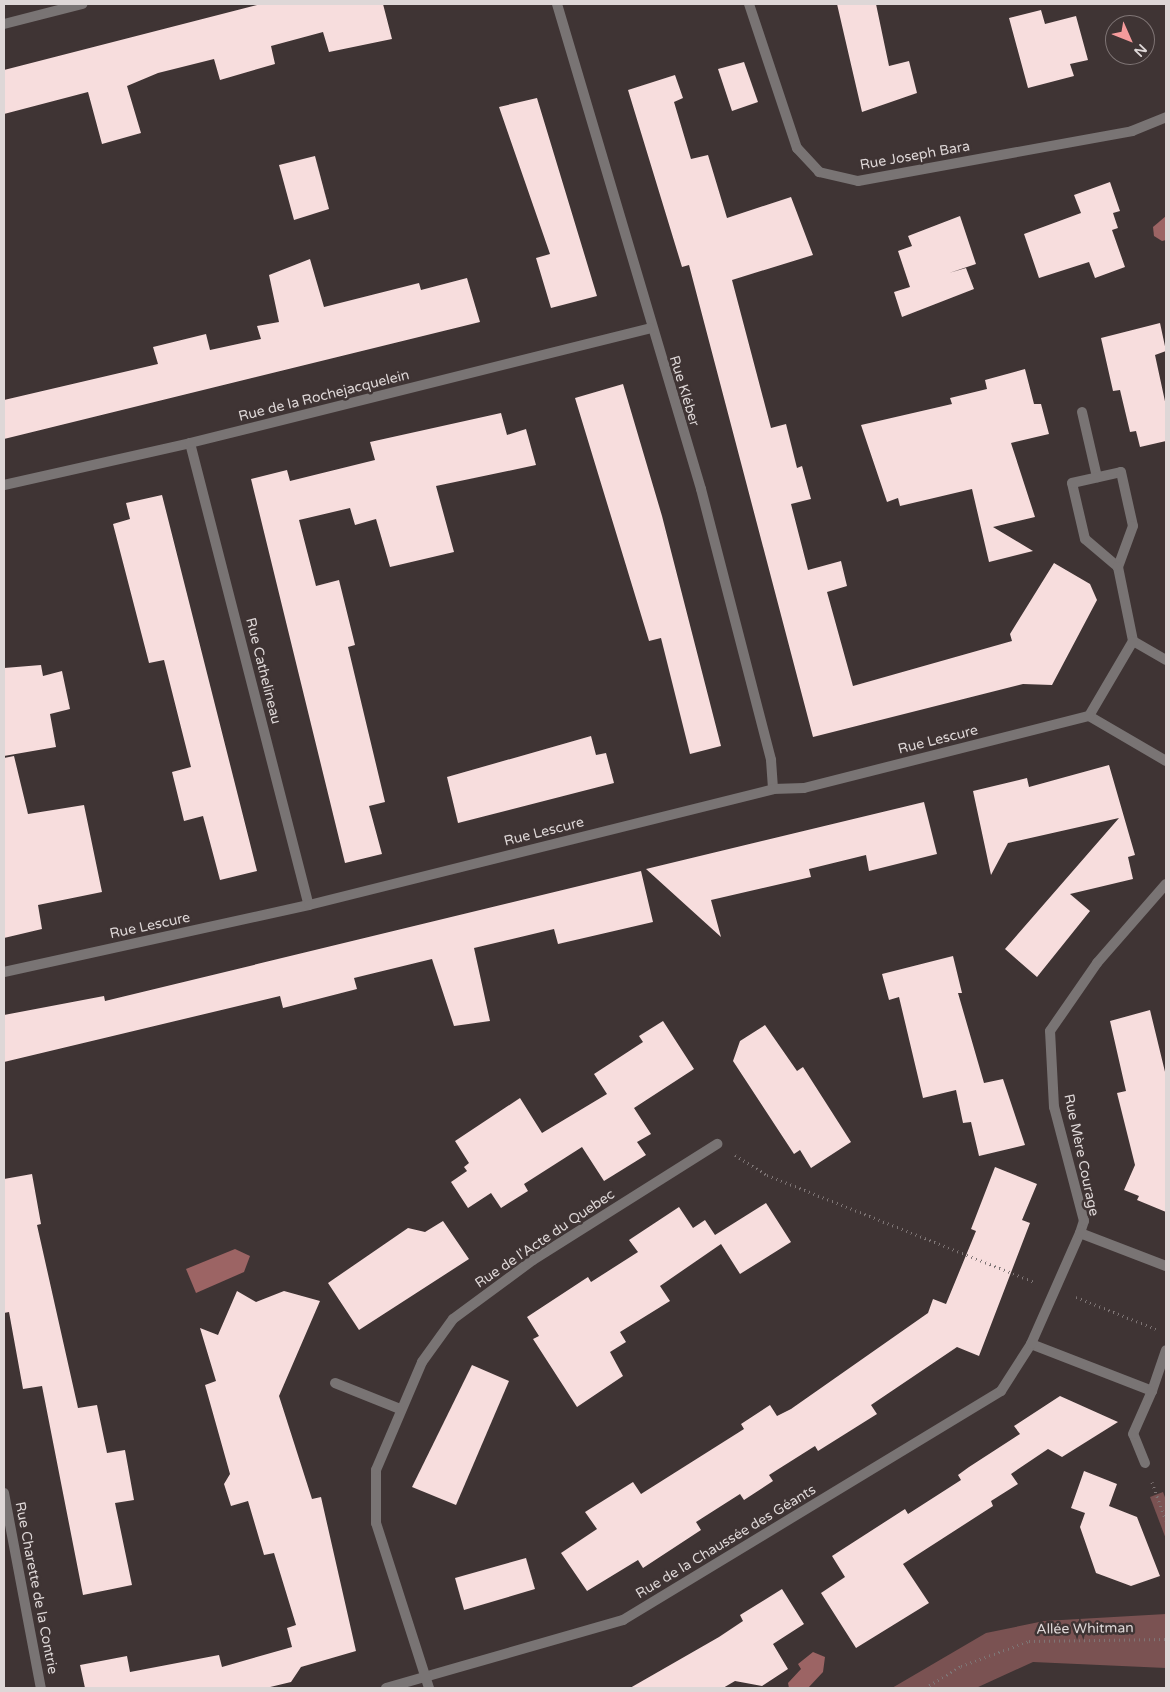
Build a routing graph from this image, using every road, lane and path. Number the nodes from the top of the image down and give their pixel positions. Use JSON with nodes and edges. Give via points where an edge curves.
{"nodes":[{"id":1,"x":82,"y":4,"type":"edge"},
{"id":2,"x":557,"y":4,"type":"edge"},
{"id":3,"x":750,"y":4,"type":"edge"},
{"id":4,"x":44,"y":8,"type":"edge"},
{"id":5,"x":4,"y":24,"type":"edge"},
{"id":6,"x":1166,"y":117,"type":"edge"},
{"id":7,"x":650,"y":328,"type":"junction"},
{"id":8,"x":1082,"y":412,"type":"dead end"},
{"id":9,"x":190,"y":443,"type":"junction"},
{"id":10,"x":1097,"y":477,"type":"junction"},
{"id":11,"x":4,"y":485,"type":"edge"},
{"id":12,"x":1118,"y":567,"type":"junction"},
{"id":13,"x":1133,"y":641,"type":"junction"},
{"id":14,"x":1166,"y":660,"type":"edge"},
{"id":15,"x":1089,"y":716,"type":"junction"},
{"id":16,"x":1166,"y":760,"type":"edge"},
{"id":17,"x":773,"y":789,"type":"junction"},
{"id":18,"x":1166,"y":884,"type":"edge"},
{"id":19,"x":309,"y":905,"type":"junction"},
{"id":20,"x":4,"y":972,"type":"edge"},
{"id":21,"x":717,"y":1144,"type":"joint"},
{"id":22,"x":1080,"y":1233,"type":"junction"},
{"id":23,"x":1166,"y":1266,"type":"edge"},
{"id":24,"x":1054,"y":1289,"type":"junction"},
{"id":25,"x":1166,"y":1332,"type":"edge"},
{"id":26,"x":1031,"y":1344,"type":"junction"},
{"id":27,"x":1166,"y":1350,"type":"edge"},
{"id":28,"x":335,"y":1383,"type":"dead end"},
{"id":29,"x":1152,"y":1391,"type":"junction"},
{"id":30,"x":400,"y":1409,"type":"junction"},
{"id":31,"x":1145,"y":1463,"type":"joint"},
{"id":32,"x":4,"y":1493,"type":"edge"},
{"id":33,"x":1166,"y":1521,"type":"edge"},
{"id":34,"x":1166,"y":1639,"type":"edge"},
{"id":35,"x":426,"y":1676,"type":"junction"},
{"id":36,"x":41,"y":1688,"type":"edge"},
{"id":37,"x":386,"y":1688,"type":"edge"},
{"id":38,"x":429,"y":1688,"type":"edge"},
{"id":39,"x":925,"y":1688,"type":"edge"}],
"edges":[{"from":1,"to":4,"type":"street"},
{"from":2,"to":7,"type":"street","name":"Rue Kléber"},
{"from":3,"to":6,"type":"street","name":"Rue Joseph Bara","via":[[797,148],[819,172],[858,181],[1132,131]]},
{"from":4,"to":5,"type":"street"},
{"from":7,"to":9,"type":"street","name":"Rue de la Rochejacquelein"},
{"from":7,"to":17,"type":"street","name":"Rue Kléber","via":[[703,498],[771,760]]},
{"from":8,"to":10,"type":"street"},
{"from":9,"to":11,"type":"street","name":"Rue de la Rochejacquelein"},
{"from":9,"to":19,"type":"street","name":"Rue Cathelineau"},
{"from":10,"to":12,"type":"street","via":[[1121,472],[1133,526]]},
{"from":10,"to":12,"type":"street","via":[[1072,483],[1085,539]]},
{"from":12,"to":13,"type":"street"},
{"from":13,"to":14,"type":"street"},
{"from":13,"to":15,"type":"street"},
{"from":15,"to":16,"type":"street"},
{"from":15,"to":17,"type":"street","name":"Rue Lescure","via":[[804,788]]},
{"from":17,"to":19,"type":"street","name":"Rue Lescure"},
{"from":18,"to":22,"type":"street","name":"Rue Mère Courage","via":[[1097,963],[1050,1031],[1054,1107],[1084,1221]]},
{"from":19,"to":20,"type":"street","name":"Rue Lescure"},
{"from":21,"to":24,"type":"path","via":[[767,1175]]},
{"from":21,"to":30,"type":"street","name":"Rue de l'Acte du Quebec","via":[[533,1260],[453,1319],[422,1362]]},
{"from":22,"to":23,"type":"street"},
{"from":22,"to":24,"type":"street","name":"Rue de la Chaussée des Géants"},
{"from":24,"to":25,"type":"path"},
{"from":24,"to":26,"type":"street","name":"Rue de la Chaussée des Géants"},
{"from":26,"to":29,"type":"street"},
{"from":26,"to":35,"type":"street","name":"Rue de la Chaussée des Géants","via":[[1015,1375],[1001,1391],[623,1620]]},
{"from":27,"to":29,"type":"street"},
{"from":28,"to":30,"type":"street"},
{"from":29,"to":31,"type":"street","via":[[1134,1434]]},
{"from":30,"to":35,"type":"street","name":"Rue de l'Acte du Quebec","via":[[376,1470],[376,1523]]},
{"from":31,"to":33,"type":"path"},
{"from":32,"to":36,"type":"street","name":"Rue Charette de la Contrie"},
{"from":34,"to":39,"type":"path","name":"Allée Whitman","via":[[1029,1641],[961,1666]]},
{"from":35,"to":37,"type":"street","name":"Rue de la Chaussée des Géants"},
{"from":35,"to":38,"type":"street","name":"Rue de l'Acte du Quebec"}]}
